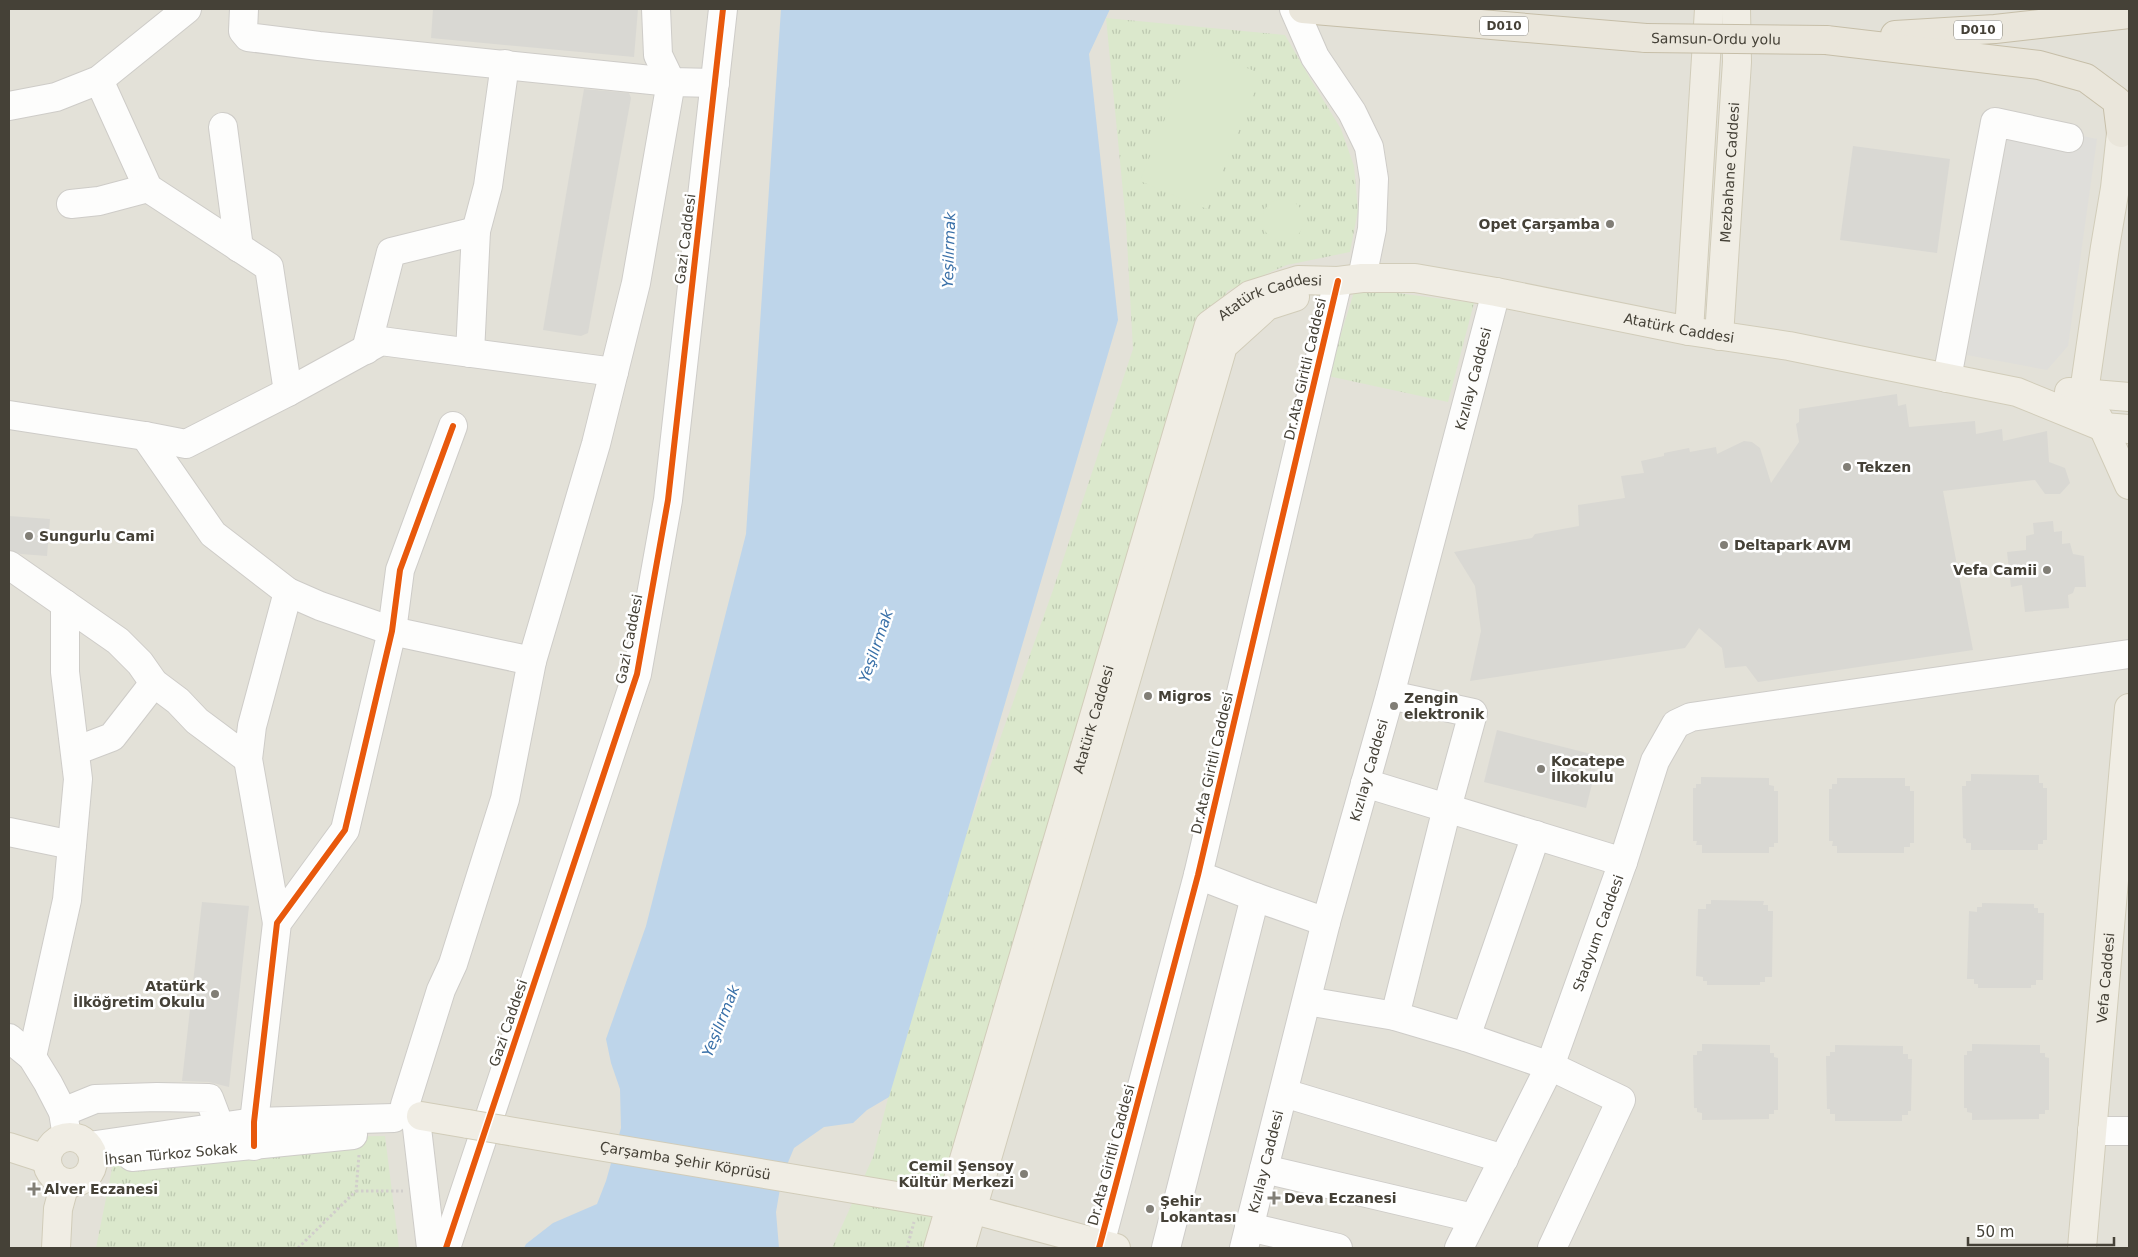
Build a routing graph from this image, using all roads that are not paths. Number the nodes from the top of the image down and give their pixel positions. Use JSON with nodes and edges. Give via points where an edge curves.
{"nodes":[{"id":1,"x":187,"y":9,"type":"edge"},
{"id":2,"x":244,"y":9,"type":"edge"},
{"id":3,"x":656,"y":9,"type":"edge"},
{"id":4,"x":723,"y":9,"type":"edge"},
{"id":5,"x":1294,"y":9,"type":"edge"},
{"id":6,"x":1303,"y":9,"type":"edge"},
{"id":7,"x":1709,"y":9,"type":"edge"},
{"id":8,"x":1736,"y":9,"type":"edge"},
{"id":9,"x":2129,"y":14,"type":"edge"},
{"id":10,"x":1826,"y":40,"type":"junction"},
{"id":11,"x":504,"y":64,"type":"junction"},
{"id":12,"x":99,"y":80,"type":"junction"},
{"id":13,"x":670,"y":82,"type":"junction"},
{"id":14,"x":715,"y":83,"type":"junction"},
{"id":15,"x":9,"y":106,"type":"edge"},
{"id":16,"x":223,"y":127,"type":"dead end"},
{"id":17,"x":2121,"y":133,"type":"joint"},
{"id":18,"x":2070,"y":138,"type":"dead end"},
{"id":19,"x":148,"y":188,"type":"junction"},
{"id":20,"x":72,"y":204,"type":"dead end"},
{"id":21,"x":476,"y":231,"type":"junction"},
{"id":22,"x":239,"y":248,"type":"junction"},
{"id":23,"x":1350,"y":280,"type":"junction"},
{"id":24,"x":1496,"y":292,"type":"junction"},
{"id":25,"x":1689,"y":331,"type":"junction"},
{"id":26,"x":1719,"y":336,"type":"junction"},
{"id":27,"x":366,"y":350,"type":"junction"},
{"id":28,"x":470,"y":353,"type":"junction"},
{"id":29,"x":614,"y":372,"type":"junction"},
{"id":30,"x":1947,"y":378,"type":"junction"},
{"id":31,"x":288,"y":392,"type":"junction"},
{"id":32,"x":2018,"y":392,"type":"junction"},
{"id":33,"x":2084,"y":392,"type":"junction"},
{"id":34,"x":2129,"y":397,"type":"edge"},
{"id":35,"x":9,"y":415,"type":"edge"},
{"id":36,"x":454,"y":426,"type":"dead end"},
{"id":37,"x":2116,"y":428,"type":"edge"},
{"id":38,"x":145,"y":436,"type":"junction"},
{"id":39,"x":2129,"y":485,"type":"edge"},
{"id":40,"x":9,"y":565,"type":"edge"},
{"id":41,"x":288,"y":592,"type":"junction"},
{"id":42,"x":65,"y":604,"type":"junction"},
{"id":43,"x":392,"y":631,"type":"junction"},
{"id":44,"x":2129,"y":654,"type":"edge"},
{"id":45,"x":532,"y":661,"type":"junction"},
{"id":46,"x":154,"y":683,"type":"junction"},
{"id":47,"x":1390,"y":695,"type":"junction"},
{"id":48,"x":2129,"y":708,"type":"edge"},
{"id":49,"x":75,"y":751,"type":"junction"},
{"id":50,"x":248,"y":759,"type":"junction"},
{"id":51,"x":1365,"y":783,"type":"junction"},
{"id":52,"x":1447,"y":808,"type":"junction"},
{"id":53,"x":9,"y":832,"type":"edge"},
{"id":54,"x":1536,"y":835,"type":"junction"},
{"id":55,"x":72,"y":845,"type":"junction"},
{"id":56,"x":1623,"y":862,"type":"junction"},
{"id":57,"x":1198,"y":875,"type":"junction"},
{"id":58,"x":1255,"y":897,"type":"junction"},
{"id":59,"x":1326,"y":922,"type":"junction"},
{"id":60,"x":277,"y":923,"type":"junction"},
{"id":61,"x":1307,"y":1001,"type":"junction"},
{"id":62,"x":1395,"y":1016,"type":"junction"},
{"id":63,"x":1466,"y":1037,"type":"junction"},
{"id":64,"x":9,"y":1038,"type":"edge"},
{"id":65,"x":32,"y":1057,"type":"junction"},
{"id":66,"x":1550,"y":1066,"type":"junction"},
{"id":67,"x":1284,"y":1093,"type":"junction"},
{"id":68,"x":407,"y":1119,"type":"junction"},
{"id":69,"x":220,"y":1127,"type":"junction"},
{"id":70,"x":2092,"y":1131,"type":"junction"},
{"id":71,"x":2129,"y":1131,"type":"edge"},
{"id":72,"x":254,"y":1134,"type":"junction"},
{"id":73,"x":78,"y":1139,"type":"junction"},
{"id":74,"x":9,"y":1147,"type":"edge"},
{"id":75,"x":46,"y":1159,"type":"junction"},
{"id":76,"x":1504,"y":1159,"type":"junction"},
{"id":77,"x":1264,"y":1169,"type":"junction"},
{"id":78,"x":65,"y":1183,"type":"junction"},
{"id":79,"x":961,"y":1207,"type":"junction"},
{"id":80,"x":1473,"y":1218,"type":"junction"},
{"id":81,"x":1246,"y":1238,"type":"edge"},
{"id":82,"x":1105,"y":1247,"type":"edge"},
{"id":83,"x":56,"y":1248,"type":"edge"},
{"id":84,"x":412,"y":1248,"type":"edge"},
{"id":85,"x":431,"y":1248,"type":"edge"},
{"id":86,"x":446,"y":1248,"type":"edge"},
{"id":87,"x":938,"y":1248,"type":"edge"},
{"id":88,"x":961,"y":1248,"type":"edge"},
{"id":89,"x":1166,"y":1248,"type":"edge"},
{"id":90,"x":1338,"y":1248,"type":"edge"},
{"id":91,"x":1459,"y":1248,"type":"edge"},
{"id":92,"x":1552,"y":1248,"type":"edge"},
{"id":93,"x":2082,"y":1248,"type":"edge"}],
"edges":[{"from":1,"to":12,"type":"street"},
{"from":2,"to":11,"type":"street","via":[[243,31],[248,37]]},
{"from":3,"to":13,"type":"street","via":[[658,56]]},
{"from":4,"to":14,"type":"street","name":"Gazi Caddesi"},
{"from":5,"to":23,"type":"street","name":"Dr.Ata Giritli Caddesi","via":[[1315,57],[1352,112],[1369,147],[1374,180],[1372,228]]},
{"from":6,"to":10,"type":"highway","name":"Samsun-Ordu yolu","number":"D010","bridge":true,"via":[[1646,38]]},
{"from":7,"to":25,"type":"main road"},
{"from":8,"to":26,"type":"main road","name":"Mezbahane Caddesi","via":[[1738,62]]},
{"from":9,"to":10,"type":"highway","name":"Samsun-Ordu yolu","number":"D010"},
{"from":10,"to":17,"type":"highway","via":[[2039,64],[2086,78],[2117,101]]},
{"from":11,"to":13,"type":"street"},
{"from":11,"to":21,"type":"street","via":[[488,186]]},
{"from":12,"to":15,"type":"street","via":[[56,97]]},
{"from":12,"to":19,"type":"street"},
{"from":13,"to":14,"type":"street"},
{"from":13,"to":29,"type":"street","via":[[636,283]]},
{"from":14,"to":86,"type":"street","name":"Gazi Caddesi","via":[[668,500],[637,674]]},
{"from":16,"to":22,"type":"street"},
{"from":17,"to":33,"type":"main road"},
{"from":18,"to":30,"type":"street","via":[[1995,122]]},
{"from":19,"to":20,"type":"street","via":[[99,201]]},
{"from":19,"to":22,"type":"street"},
{"from":21,"to":27,"type":"street","via":[[391,252]]},
{"from":21,"to":28,"type":"street"},
{"from":22,"to":31,"type":"street","via":[[269,267]]},
{"from":23,"to":24,"type":"main road","name":"Atatürk Caddesi","via":[[1415,278]]},
{"from":23,"to":57,"type":"street","name":"Dr.Ata Giritli Caddesi"},
{"from":23,"to":79,"type":"main road","name":"Atatürk Caddesi","via":[[1267,306],[1223,346]]},
{"from":24,"to":25,"type":"main road","name":"Atatürk Caddesi"},
{"from":24,"to":47,"type":"street","name":"Kızılay Caddesi"},
{"from":25,"to":26,"type":"main road","name":"Atatürk Caddesi"},
{"from":26,"to":30,"type":"main road","name":"Atatürk Caddesi","via":[[1789,346]]},
{"from":27,"to":28,"type":"street","via":[[381,341]]},
{"from":27,"to":31,"type":"street"},
{"from":28,"to":29,"type":"street"},
{"from":29,"to":45,"type":"street"},
{"from":30,"to":32,"type":"main road","name":"Atatürk Caddesi"},
{"from":31,"to":38,"type":"street","via":[[186,444]]},
{"from":32,"to":33,"type":"main road"},
{"from":32,"to":37,"type":"main road"},
{"from":33,"to":34,"type":"main road"},
{"from":33,"to":37,"type":"main road"},
{"from":35,"to":38,"type":"street"},
{"from":36,"to":43,"type":"street","via":[[400,570]]},
{"from":37,"to":39,"type":"main road"},
{"from":38,"to":41,"type":"street","via":[[213,534]]},
{"from":40,"to":42,"type":"street"},
{"from":41,"to":43,"type":"street"},
{"from":41,"to":50,"type":"street","via":[[252,726]]},
{"from":42,"to":46,"type":"street","via":[[118,642],[140,663]]},
{"from":42,"to":49,"type":"street","via":[[65,672]]},
{"from":43,"to":45,"type":"street"},
{"from":43,"to":60,"type":"street","via":[[345,830]]},
{"from":44,"to":56,"type":"street","via":[[1691,717],[1676,724],[1654,761]]},
{"from":45,"to":68,"type":"street","via":[[506,799],[453,964],[453,990]]},
{"from":46,"to":49,"type":"street","via":[[112,737]]},
{"from":46,"to":50,"type":"street","via":[[197,721]]},
{"from":47,"to":51,"type":"street","name":"Kızılay Caddesi"},
{"from":47,"to":52,"type":"street","via":[[1473,713]]},
{"from":48,"to":70,"type":"main road","name":"Vefa Caddesi"},
{"from":49,"to":55,"type":"street","via":[[78,780]]},
{"from":50,"to":60,"type":"street"},
{"from":51,"to":52,"type":"street","name":"Stadyum Caddesi"},
{"from":51,"to":59,"type":"street","name":"Kızılay Caddesi"},
{"from":52,"to":54,"type":"street","name":"Stadyum Caddesi"},
{"from":52,"to":62,"type":"street"},
{"from":53,"to":55,"type":"street"},
{"from":54,"to":56,"type":"street","name":"Stadyum Caddesi"},
{"from":54,"to":63,"type":"street"},
{"from":55,"to":65,"type":"street","via":[[67,900]]},
{"from":56,"to":66,"type":"street","name":"Stadyum Caddesi"},
{"from":57,"to":58,"type":"street"},
{"from":57,"to":82,"type":"street","name":"Dr.Ata Giritli Caddesi"},
{"from":58,"to":59,"type":"street"},
{"from":58,"to":89,"type":"street"},
{"from":59,"to":61,"type":"street","name":"Kızılay Caddesi"},
{"from":60,"to":72,"type":"street"},
{"from":61,"to":62,"type":"street"},
{"from":61,"to":67,"type":"street","name":"Kızılay Caddesi"},
{"from":62,"to":63,"type":"street"},
{"from":63,"to":66,"type":"street"},
{"from":64,"to":65,"type":"street"},
{"from":65,"to":73,"type":"street"},
{"from":66,"to":76,"type":"street","name":"Stadyum Caddesi"},
{"from":66,"to":92,"type":"street","via":[[1621,1100]]},
{"from":67,"to":76,"type":"street"},
{"from":67,"to":77,"type":"street","name":"Kızılay Caddesi"},
{"from":68,"to":72,"type":"street"},
{"from":68,"to":72,"type":"street","name":"İhsan Türkoz Sokak","via":[[361,1134]]},
{"from":68,"to":79,"type":"main road","name":"Çarşamba Şehir Köprüsü","bridge":true,"via":[[468,1124]]},
{"from":68,"to":84,"type":"street","via":[[406,1192]]},
{"from":68,"to":85,"type":"street"},
{"from":69,"to":72,"type":"street"},
{"from":69,"to":73,"type":"street"},
{"from":69,"to":73,"type":"street","via":[[209,1098],[95,1099]]},
{"from":70,"to":71,"type":"street"},
{"from":70,"to":93,"type":"main road","name":"Vefa Caddesi"},
{"from":72,"to":73,"type":"street","name":"İhsan Türkoz Sokak"},
{"from":73,"to":75,"type":"main road","via":[[53,1144]]},
{"from":73,"to":78,"type":"main road","via":[[87,1176],[81,1181]]},
{"from":74,"to":75,"type":"main road"},
{"from":75,"to":78,"type":"main road","via":[[51,1174]]},
{"from":76,"to":80,"type":"street","name":"Stadyum Caddesi"},
{"from":77,"to":80,"type":"street"},
{"from":77,"to":81,"type":"street","name":"Kızılay Caddesi"},
{"from":78,"to":83,"type":"main road","via":[[58,1209]]},
{"from":79,"to":82,"type":"main road","name":"Çarşamba Şehir Köprüsü"},
{"from":79,"to":87,"type":"main road","name":"Atatürk Caddesi"},
{"from":79,"to":88,"type":"main road","name":"Atatürk Caddesi"},
{"from":80,"to":91,"type":"street","name":"Stadyum Caddesi"},
{"from":81,"to":90,"type":"street"}]}
